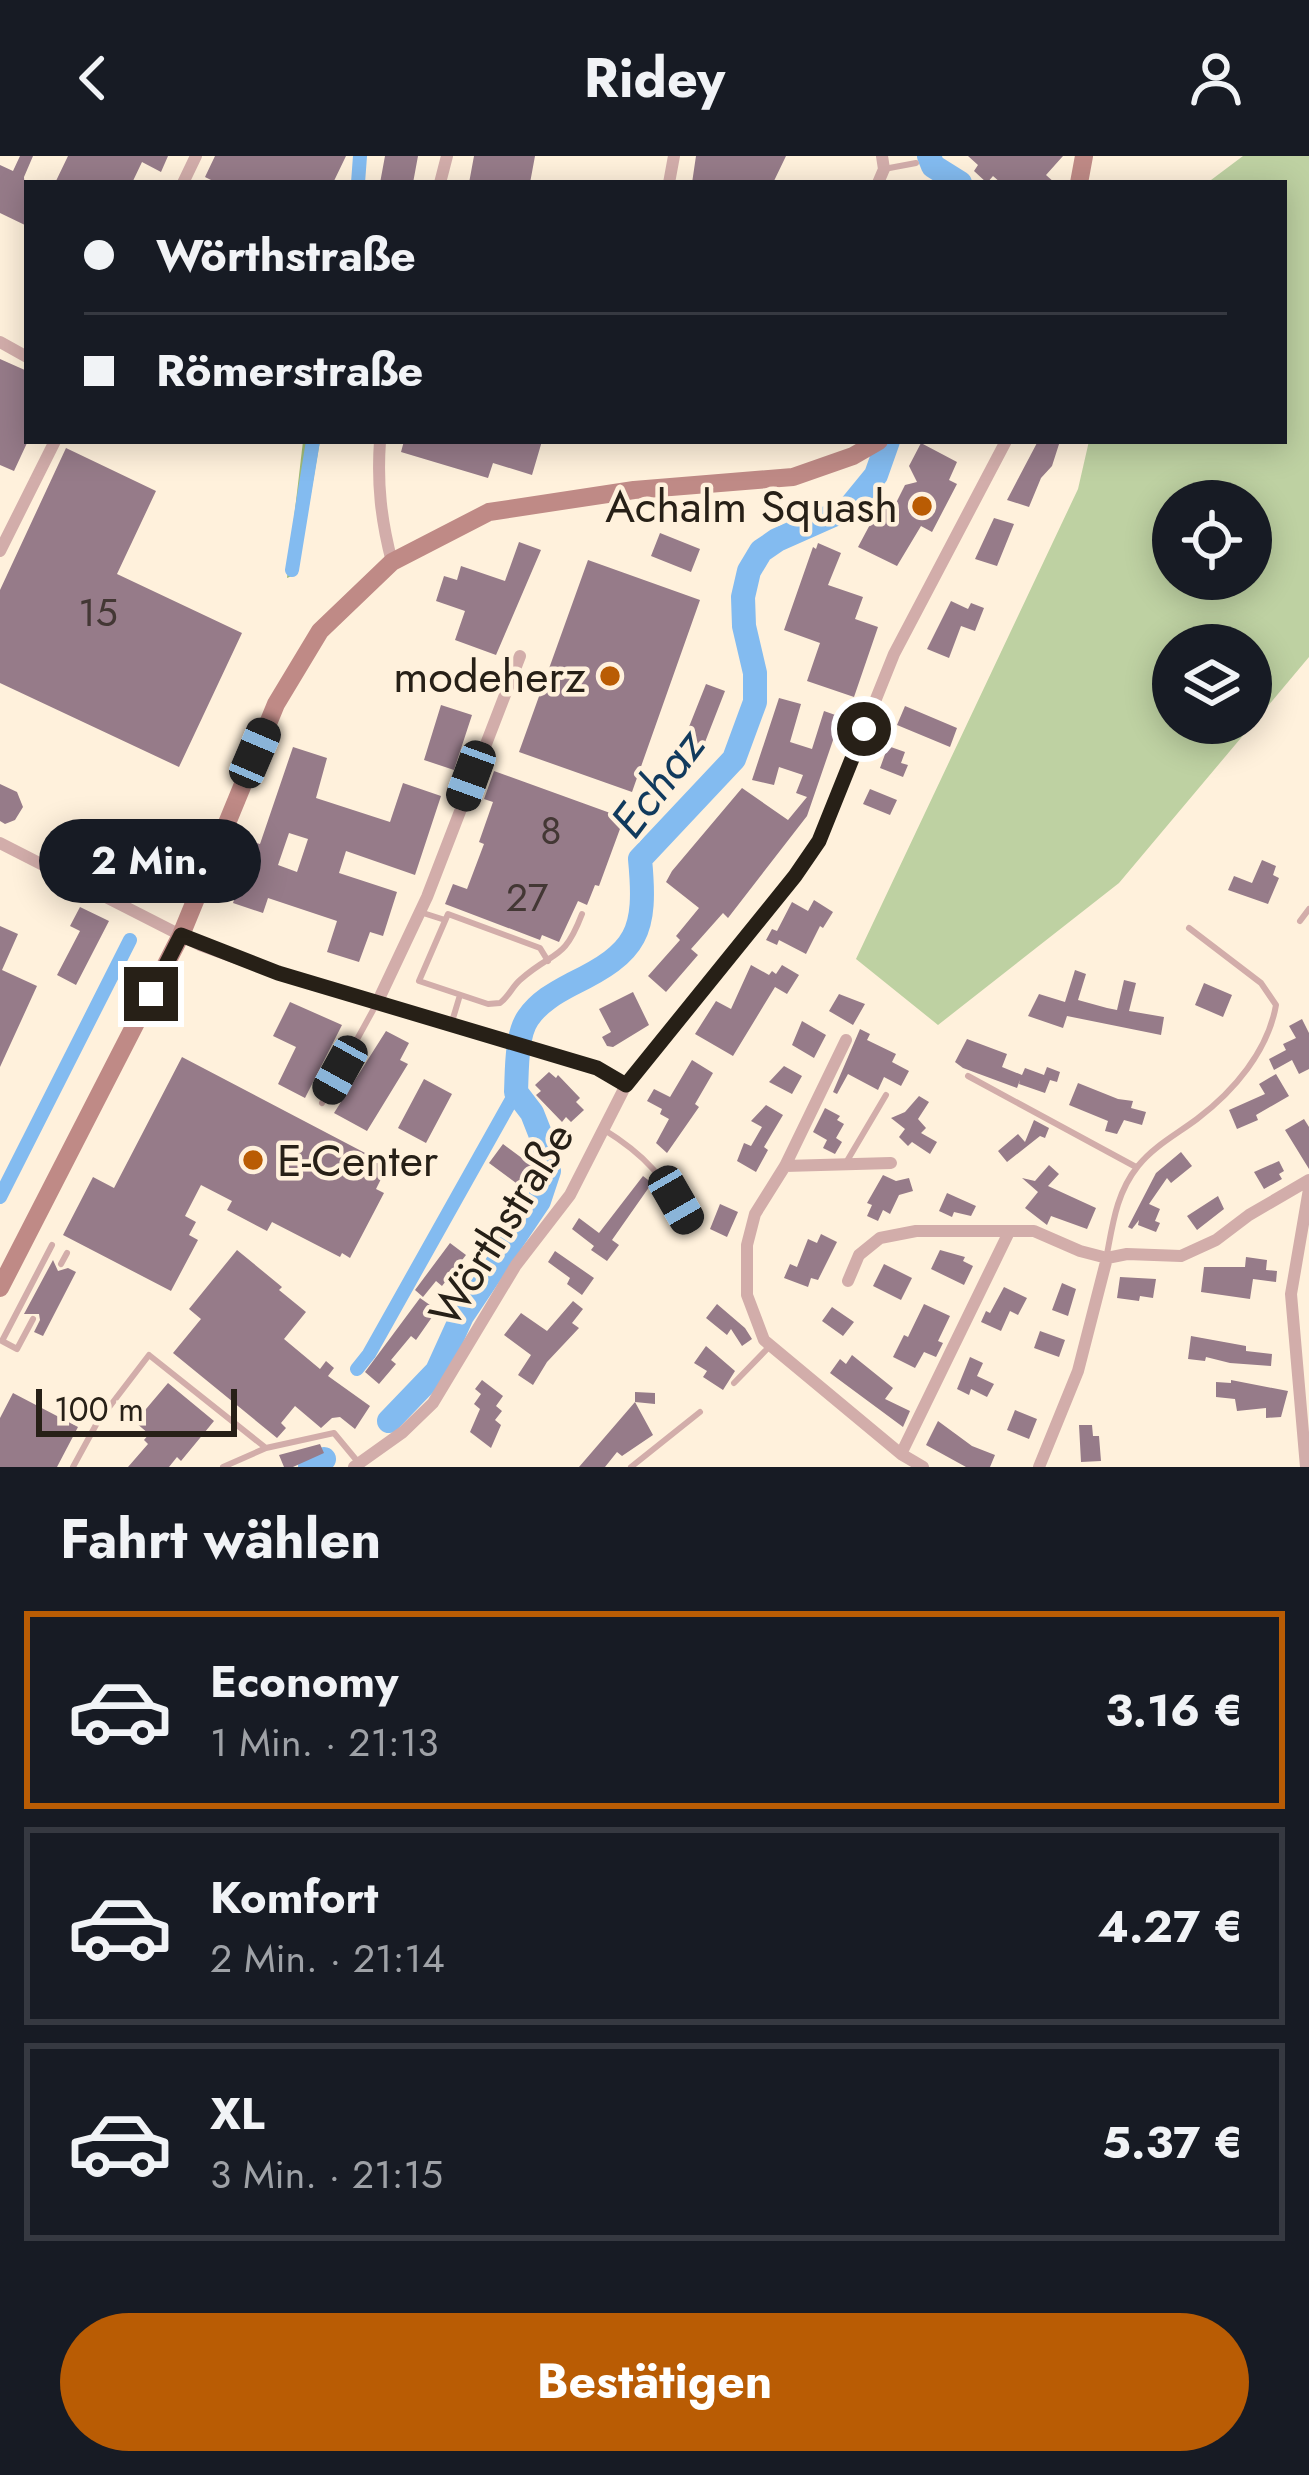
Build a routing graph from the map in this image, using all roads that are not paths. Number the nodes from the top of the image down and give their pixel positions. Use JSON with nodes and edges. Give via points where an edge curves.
{"nodes":[{"id":1,"x":883,"y":162,"type":"edge"},
{"id":2,"x":916,"y":163,"type":"dead end"},
{"id":3,"x":54,"y":444,"type":"edge"},
{"id":4,"x":380,"y":444,"type":"edge"},
{"id":5,"x":875,"y":444,"type":"edge"},
{"id":6,"x":1004,"y":444,"type":"edge"},
{"id":7,"x":0,"y":551,"type":"edge"},
{"id":8,"x":392,"y":562,"type":"junction"},
{"id":9,"x":520,"y":656,"type":"dead end"},
{"id":10,"x":0,"y":843,"type":"edge"},
{"id":11,"x":1309,"y":909,"type":"edge"},
{"id":12,"x":420,"y":912,"type":"junction"},
{"id":13,"x":582,"y":914,"type":"dead end"},
{"id":14,"x":445,"y":920,"type":"junction"},
{"id":15,"x":1300,"y":920,"type":"dead end"},
{"id":16,"x":1189,"y":928,"type":"dead end"},
{"id":17,"x":181,"y":935,"type":"junction"},
{"id":18,"x":548,"y":961,"type":"junction"},
{"id":19,"x":460,"y":995,"type":"junction"},
{"id":20,"x":377,"y":1003,"type":"junction"},
{"id":21,"x":451,"y":1025,"type":"junction"},
{"id":22,"x":846,"y":1040,"type":"dead end"},
{"id":23,"x":968,"y":1076,"type":"dead end"},
{"id":24,"x":626,"y":1085,"type":"junction"},
{"id":25,"x":886,"y":1095,"type":"dead end"},
{"id":26,"x":322,"y":1103,"type":"dead end"},
{"id":27,"x":603,"y":1129,"type":"junction"},
{"id":28,"x":891,"y":1162,"type":"dead end"},
{"id":29,"x":845,"y":1164,"type":"junction"},
{"id":30,"x":785,"y":1166,"type":"junction"},
{"id":31,"x":1136,"y":1167,"type":"junction"},
{"id":32,"x":1309,"y":1184,"type":"edge"},
{"id":33,"x":688,"y":1221,"type":"dead end"},
{"id":34,"x":1009,"y":1232,"type":"junction"},
{"id":35,"x":52,"y":1245,"type":"dead end"},
{"id":36,"x":67,"y":1253,"type":"dead end"},
{"id":37,"x":1107,"y":1258,"type":"junction"},
{"id":38,"x":61,"y":1264,"type":"dead end"},
{"id":39,"x":848,"y":1281,"type":"dead end"},
{"id":40,"x":0,"y":1288,"type":"edge"},
{"id":41,"x":33,"y":1319,"type":"dead end"},
{"id":42,"x":770,"y":1346,"type":"junction"},
{"id":43,"x":734,"y":1384,"type":"dead end"},
{"id":44,"x":700,"y":1412,"type":"dead end"},
{"id":45,"x":266,"y":1448,"type":"junction"},
{"id":46,"x":901,"y":1454,"type":"junction"},
{"id":47,"x":357,"y":1464,"type":"edge"},
{"id":48,"x":73,"y":1467,"type":"edge"},
{"id":49,"x":223,"y":1467,"type":"edge"},
{"id":50,"x":631,"y":1467,"type":"edge"},
{"id":51,"x":923,"y":1467,"type":"edge"},
{"id":52,"x":1039,"y":1467,"type":"edge"},
{"id":53,"x":1306,"y":1467,"type":"edge"}],
"edges":[{"from":1,"to":2,"type":"lane"},
{"from":3,"to":7,"type":"street"},
{"from":4,"to":8,"type":"street","via":[[377,482]]},
{"from":5,"to":8,"type":"main road","via":[[793,478],[489,512]]},
{"from":6,"to":24,"type":"street","name":"Wörthstraße","via":[[894,655],[819,841]]},
{"from":8,"to":17,"type":"main road","via":[[320,631],[276,704]]},
{"from":9,"to":12,"type":"street"},
{"from":10,"to":17,"type":"street"},
{"from":11,"to":15,"type":"lane"},
{"from":12,"to":14,"type":"lane"},
{"from":12,"to":20,"type":"street"},
{"from":13,"to":18,"type":"lane","via":[[570,946]]},
{"from":14,"to":18,"type":"lane","via":[[448,914],[539,948]]},
{"from":14,"to":19,"type":"lane","via":[[419,981]]},
{"from":16,"to":31,"type":"lane","via":[[1261,982],[1276,1005],[1272,1030],[1230,1088]]},
{"from":17,"to":20,"type":"street"},
{"from":17,"to":40,"type":"main road"},
{"from":18,"to":19,"type":"lane","via":[[500,1003]]},
{"from":19,"to":21,"type":"lane"},
{"from":20,"to":21,"type":"street"},
{"from":20,"to":26,"type":"lane"},
{"from":21,"to":24,"type":"street","via":[[597,1068]]},
{"from":22,"to":30,"type":"street"},
{"from":23,"to":31,"type":"lane"},
{"from":24,"to":27,"type":"street","name":"Wörthstraße"},
{"from":25,"to":29,"type":"lane"},
{"from":27,"to":33,"type":"lane","via":[[639,1151]]},
{"from":27,"to":47,"type":"street","name":"Wörthstraße","via":[[570,1195],[516,1265],[434,1403]]},
{"from":28,"to":29,"type":"street"},
{"from":29,"to":30,"type":"street"},
{"from":30,"to":42,"type":"street","via":[[755,1214],[747,1245],[751,1313]]},
{"from":31,"to":37,"type":"lane","via":[[1116,1202]]},
{"from":32,"to":37,"type":"street","via":[[1181,1256]]},
{"from":32,"to":53,"type":"street","via":[[1291,1294]]},
{"from":34,"to":37,"type":"street","via":[[1034,1232]]},
{"from":34,"to":39,"type":"street","via":[[880,1238],[859,1255]]},
{"from":34,"to":46,"type":"street"},
{"from":35,"to":41,"type":"lane","via":[[2,1341],[17,1349]]},
{"from":36,"to":38,"type":"lane"},
{"from":37,"to":52,"type":"street","via":[[1078,1371]]},
{"from":42,"to":43,"type":"lane"},
{"from":42,"to":46,"type":"street"},
{"from":44,"to":50,"type":"lane"},
{"from":45,"to":47,"type":"lane","via":[[334,1433]]},
{"from":45,"to":48,"type":"lane","via":[[149,1355]]},
{"from":45,"to":49,"type":"lane"},
{"from":46,"to":51,"type":"street"}]}
